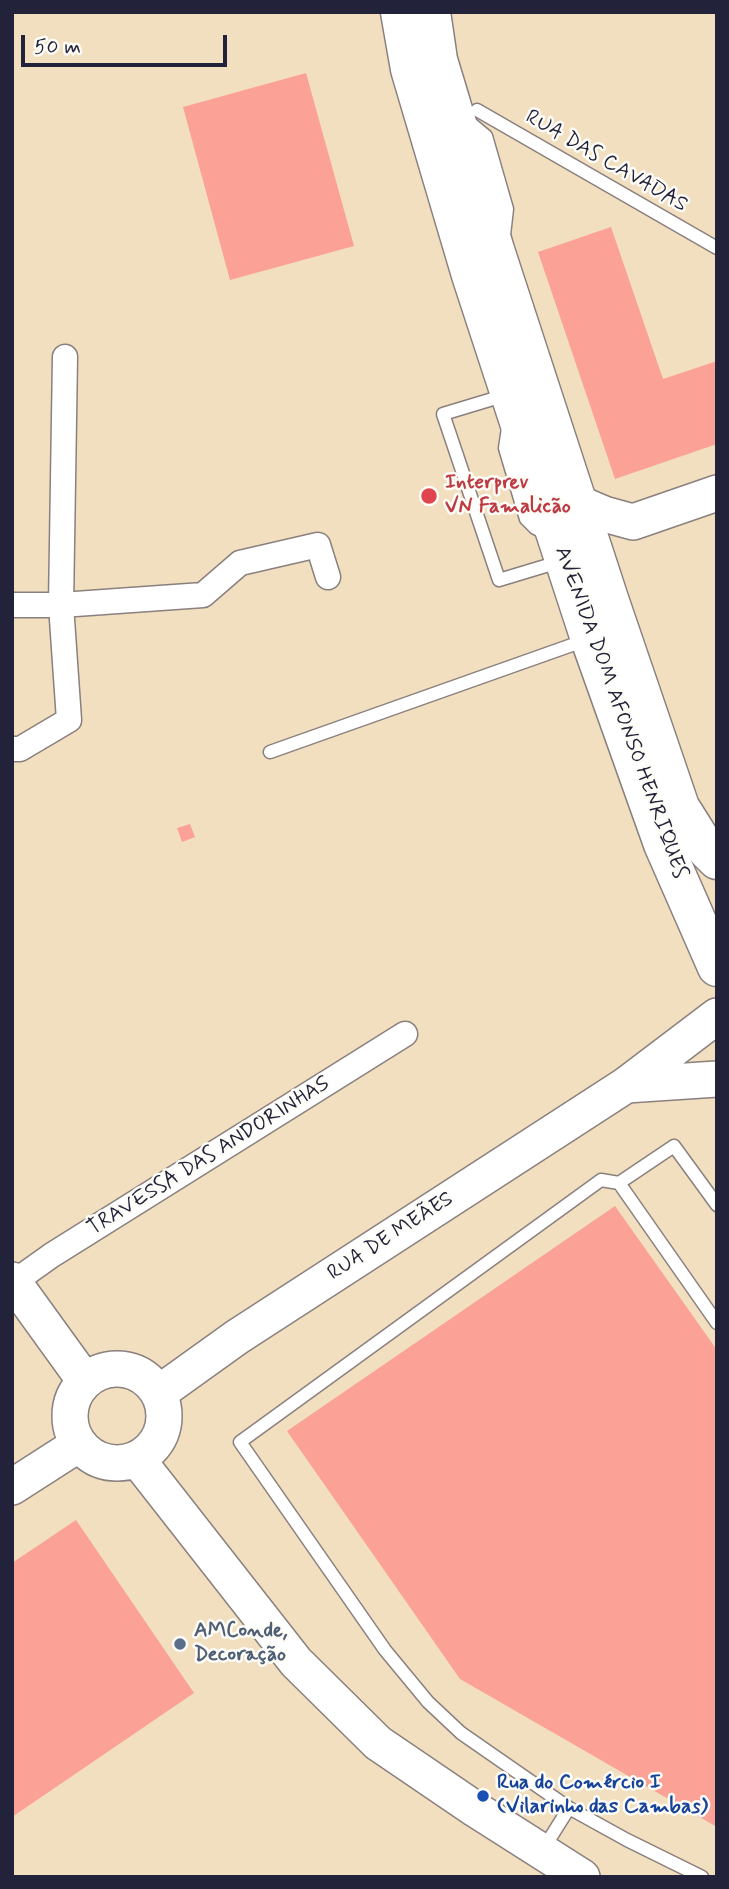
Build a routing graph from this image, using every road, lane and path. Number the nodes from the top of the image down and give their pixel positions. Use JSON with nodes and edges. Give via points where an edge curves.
{"nodes":[{"id":1,"x":400,"y":12,"type":"edge"},
{"id":2,"x":431,"y":12,"type":"edge"},
{"id":3,"x":466,"y":112,"type":"junction"},
{"id":4,"x":717,"y":248,"type":"edge"},
{"id":5,"x":65,"y":357,"type":"dead end"},
{"id":6,"x":513,"y":403,"type":"junction"},
{"id":7,"x":717,"y":493,"type":"edge"},
{"id":8,"x":576,"y":502,"type":"junction"},
{"id":9,"x":633,"y":522,"type":"junction"},
{"id":10,"x":574,"y":556,"type":"junction"},
{"id":11,"x":328,"y":577,"type":"dead end"},
{"id":12,"x":12,"y":605,"type":"edge"},
{"id":13,"x":61,"y":605,"type":"junction"},
{"id":14,"x":590,"y":639,"type":"junction"},
{"id":15,"x":12,"y":749,"type":"edge"},
{"id":16,"x":270,"y":752,"type":"dead end"},
{"id":17,"x":717,"y":860,"type":"edge"},
{"id":18,"x":717,"y":967,"type":"edge"},
{"id":19,"x":717,"y":1016,"type":"edge"},
{"id":20,"x":405,"y":1034,"type":"dead end"},
{"id":21,"x":717,"y":1079,"type":"edge"},
{"id":22,"x":626,"y":1085,"type":"junction"},
{"id":23,"x":619,"y":1183,"type":"junction"},
{"id":24,"x":717,"y":1205,"type":"edge"},
{"id":25,"x":13,"y":1281,"type":"edge"},
{"id":26,"x":717,"y":1323,"type":"edge"},
{"id":27,"x":85,"y":1381,"type":"junction"},
{"id":28,"x":159,"y":1393,"type":"junction"},
{"id":29,"x":79,"y":1444,"type":"junction"},
{"id":30,"x":137,"y":1458,"type":"junction"},
{"id":31,"x":12,"y":1487,"type":"edge"},
{"id":32,"x":569,"y":1808,"type":"junction"},
{"id":33,"x":542,"y":1851,"type":"junction"},
{"id":34,"x":582,"y":1877,"type":"edge"},
{"id":35,"x":702,"y":1877,"type":"edge"}],
"edges":[{"from":1,"to":6,"type":"main road","name":"AVENIDA DOM AFONSO HENRIQUES","via":[[414,82]]},
{"from":2,"to":3,"type":"main road","name":"AVENIDA DOM AFONSO HENRIQUES","via":[[438,60]]},
{"from":3,"to":4,"type":"lane","name":"RUA DAS CAVADAS"},
{"from":3,"to":8,"type":"main road","name":"AVENIDA DOM AFONSO HENRIQUES","via":[[495,250]]},
{"from":5,"to":13,"type":"street"},
{"from":6,"to":10,"type":"main road","name":"AVENIDA DOM AFONSO HENRIQUES"},
{"from":6,"to":10,"type":"lane","via":[[443,414],[499,580]]},
{"from":7,"to":9,"type":"street"},
{"from":8,"to":9,"type":"street"},
{"from":8,"to":10,"type":"main road","name":"AVENIDA DOM AFONSO HENRIQUES"},
{"from":9,"to":10,"type":"street"},
{"from":10,"to":14,"type":"main road","name":"AVENIDA DOM AFONSO HENRIQUES"},
{"from":10,"to":17,"type":"main road","name":"AVENIDA DOM AFONSO HENRIQUES","via":[[680,807]]},
{"from":11,"to":13,"type":"street","via":[[318,545],[240,563],[203,595]]},
{"from":12,"to":13,"type":"street"},
{"from":13,"to":15,"type":"street","via":[[69,720],[20,749]]},
{"from":14,"to":16,"type":"lane"},
{"from":14,"to":18,"type":"main road","name":"AVENIDA DOM AFONSO HENRIQUES","via":[[663,844]]},
{"from":19,"to":22,"type":"street","name":"RUA DE MEÃES"},
{"from":20,"to":25,"type":"street","name":"TRAVESSA DAS ANDORINHAS"},
{"from":21,"to":22,"type":"street","name":"RUA DE MEÃES"},
{"from":22,"to":28,"type":"street","name":"RUA DE MEÃES","via":[[237,1337]]},
{"from":23,"to":24,"type":"lane","via":[[674,1146]]},
{"from":23,"to":26,"type":"lane"},
{"from":23,"to":32,"type":"lane","via":[[601,1180],[240,1442],[385,1650],[428,1702],[461,1734]]},
{"from":25,"to":27,"type":"street"},
{"from":27,"to":28,"type":"street","via":[[110,1369],[125,1369],[139,1374]]},
{"from":27,"to":29,"type":"street","via":[[76,1392],[69,1418]]},
{"from":28,"to":30,"type":"street","via":[[164,1423],[150,1450]]},
{"from":29,"to":30,"type":"street","via":[[105,1462]]},
{"from":29,"to":31,"type":"street"},
{"from":30,"to":33,"type":"street","via":[[296,1662],[378,1743]]},
{"from":32,"to":33,"type":"lane"},
{"from":32,"to":35,"type":"lane"},
{"from":33,"to":34,"type":"street"}]}
